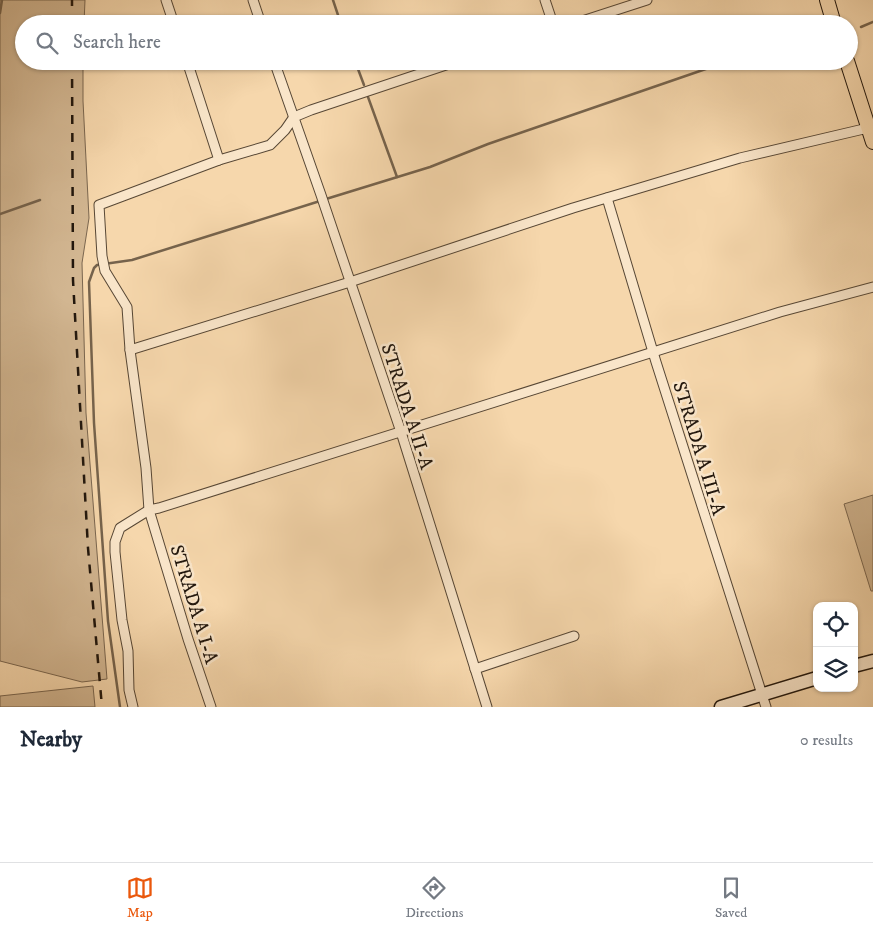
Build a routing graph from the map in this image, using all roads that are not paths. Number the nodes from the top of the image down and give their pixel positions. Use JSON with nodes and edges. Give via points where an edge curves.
{"nodes":[{"id":1,"x":166,"y":0,"type":"edge"},
{"id":2,"x":253,"y":0,"type":"edge"},
{"id":3,"x":545,"y":0,"type":"edge"},
{"id":4,"x":647,"y":0,"type":"edge"},
{"id":5,"x":827,"y":0,"type":"edge"},
{"id":6,"x":171,"y":15,"type":"edge"},
{"id":7,"x":258,"y":15,"type":"edge"},
{"id":8,"x":550,"y":15,"type":"edge"},
{"id":9,"x":601,"y":15,"type":"edge"},
{"id":10,"x":831,"y":15,"type":"edge"},
{"id":11,"x":190,"y":70,"type":"edge"},
{"id":12,"x":277,"y":70,"type":"edge"},
{"id":13,"x":431,"y":70,"type":"edge"},
{"id":14,"x":850,"y":70,"type":"edge"},
{"id":15,"x":294,"y":117,"type":"junction"},
{"id":16,"x":868,"y":128,"type":"junction"},
{"id":17,"x":873,"y":142,"type":"edge"},
{"id":18,"x":219,"y":160,"type":"junction"},
{"id":19,"x":607,"y":198,"type":"junction"},
{"id":20,"x":350,"y":282,"type":"junction"},
{"id":21,"x":873,"y":287,"type":"edge"},
{"id":22,"x":130,"y":350,"type":"junction"},
{"id":23,"x":653,"y":351,"type":"junction"},
{"id":24,"x":401,"y":432,"type":"junction"},
{"id":25,"x":149,"y":510,"type":"junction"},
{"id":26,"x":574,"y":636,"type":"dead end"},
{"id":27,"x":873,"y":661,"type":"edge"},
{"id":28,"x":858,"y":665,"type":"edge"},
{"id":29,"x":475,"y":669,"type":"junction"},
{"id":30,"x":813,"y":679,"type":"edge"},
{"id":31,"x":761,"y":694,"type":"junction"},
{"id":32,"x":133,"y":707,"type":"edge"},
{"id":33,"x":211,"y":707,"type":"edge"},
{"id":34,"x":487,"y":707,"type":"edge"},
{"id":35,"x":721,"y":707,"type":"edge"},
{"id":36,"x":766,"y":707,"type":"edge"}],
"edges":[{"from":1,"to":6,"type":"street"},
{"from":2,"to":7,"type":"street"},
{"from":3,"to":8,"type":"street"},
{"from":4,"to":9,"type":"street"},
{"from":5,"to":10,"type":"main road"},
{"from":11,"to":18,"type":"street"},
{"from":12,"to":15,"type":"street","name":"STRADA A II-A"},
{"from":13,"to":15,"type":"street"},
{"from":14,"to":16,"type":"main road"},
{"from":15,"to":18,"type":"street","via":[[270,145]]},
{"from":15,"to":20,"type":"street","name":"STRADA A II-A"},
{"from":16,"to":17,"type":"main road"},
{"from":16,"to":19,"type":"street","via":[[740,158]]},
{"from":18,"to":22,"type":"street","name":"STRADA A I-A","via":[[99,205],[105,271],[127,307]]},
{"from":19,"to":20,"type":"street"},
{"from":19,"to":23,"type":"street","name":"STRADA A III-A"},
{"from":20,"to":22,"type":"street"},
{"from":20,"to":24,"type":"street","name":"STRADA A II-A"},
{"from":21,"to":23,"type":"street"},
{"from":22,"to":25,"type":"street","name":"STRADA A I-A"},
{"from":23,"to":24,"type":"street"},
{"from":23,"to":31,"type":"street","name":"STRADA A III-A"},
{"from":24,"to":25,"type":"street"},
{"from":24,"to":29,"type":"street","name":"STRADA A II-A"},
{"from":25,"to":32,"type":"street","via":[[120,528],[115,542]]},
{"from":25,"to":33,"type":"street","name":"STRADA A I-A"},
{"from":26,"to":29,"type":"street"},
{"from":27,"to":28,"type":"main road"},
{"from":29,"to":34,"type":"street","name":"STRADA A II-A"},
{"from":30,"to":31,"type":"main road"},
{"from":31,"to":35,"type":"main road"},
{"from":31,"to":36,"type":"street","name":"STRADA A III-A"}]}
